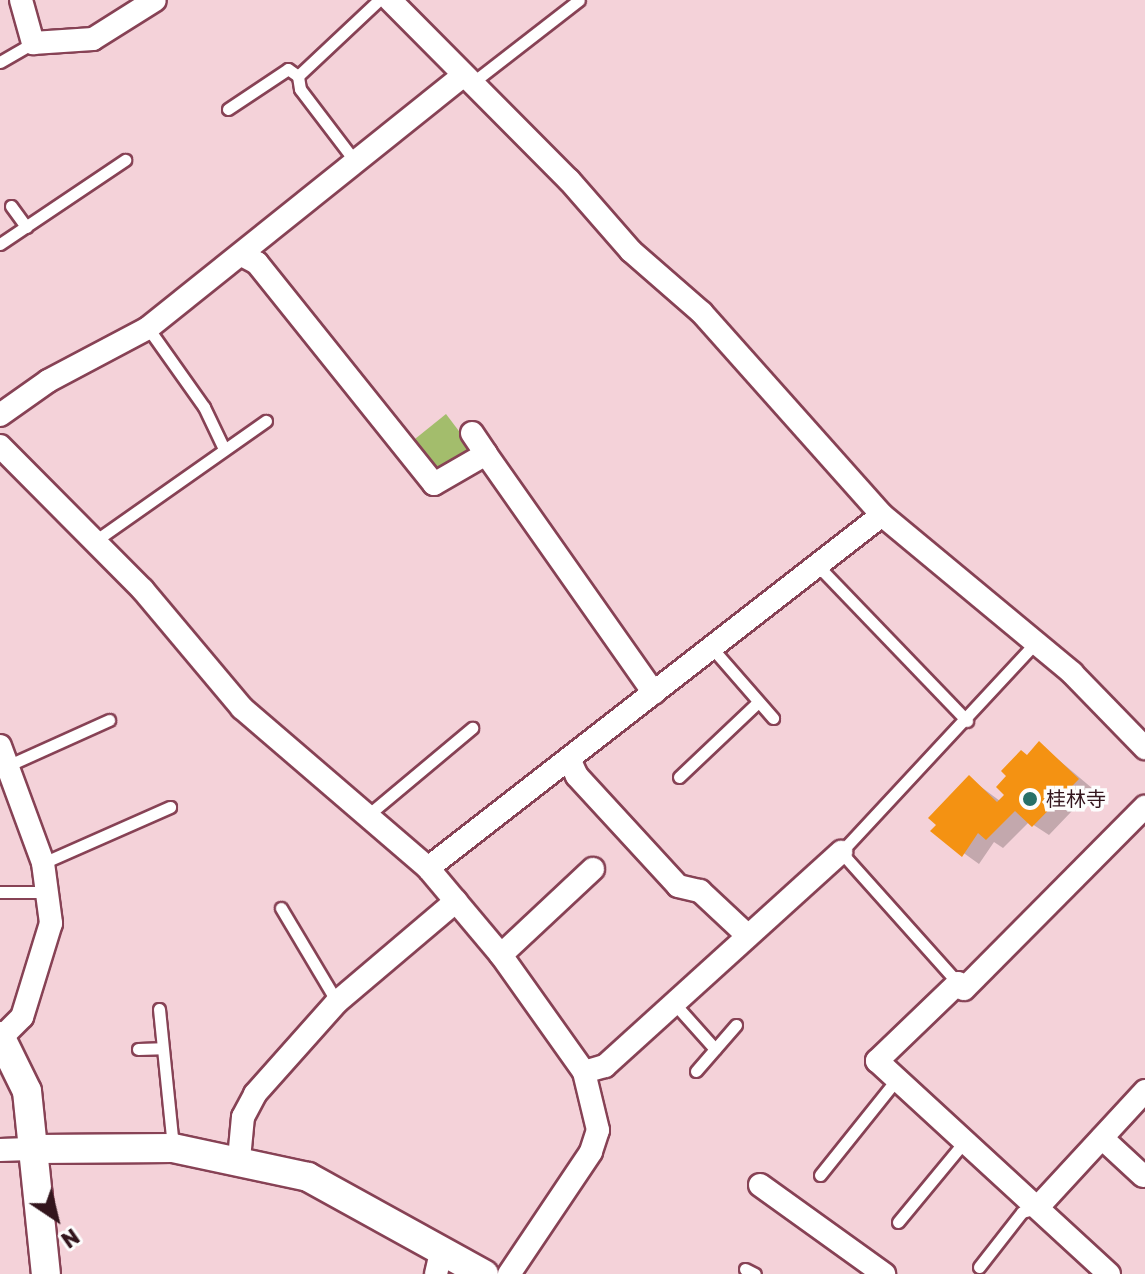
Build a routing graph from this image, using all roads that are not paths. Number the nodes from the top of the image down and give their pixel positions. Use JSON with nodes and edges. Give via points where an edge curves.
{"nodes":[{"id":1,"x":21,"y":0,"type":"edge"},
{"id":2,"x":155,"y":0,"type":"edge"},
{"id":3,"x":379,"y":0,"type":"edge"},
{"id":4,"x":390,"y":0,"type":"edge"},
{"id":5,"x":579,"y":0,"type":"edge"},
{"id":6,"x":33,"y":43,"type":"junction"},
{"id":7,"x":0,"y":62,"type":"edge"},
{"id":8,"x":298,"y":76,"type":"junction"},
{"id":9,"x":466,"y":80,"type":"junction"},
{"id":10,"x":228,"y":109,"type":"dead end"},
{"id":11,"x":125,"y":160,"type":"dead end"},
{"id":12,"x":354,"y":160,"type":"junction"},
{"id":13,"x":11,"y":206,"type":"dead end"},
{"id":14,"x":26,"y":227,"type":"junction"},
{"id":15,"x":0,"y":244,"type":"edge"},
{"id":16,"x":242,"y":255,"type":"junction"},
{"id":17,"x":148,"y":328,"type":"junction"},
{"id":18,"x":0,"y":415,"type":"edge"},
{"id":19,"x":266,"y":421,"type":"dead end"},
{"id":20,"x":472,"y":433,"type":"dead end"},
{"id":21,"x":0,"y":446,"type":"edge"},
{"id":22,"x":224,"y":449,"type":"junction"},
{"id":23,"x":486,"y":454,"type":"junction"},
{"id":24,"x":882,"y":515,"type":"junction"},
{"id":25,"x":95,"y":541,"type":"junction"},
{"id":26,"x":818,"y":566,"type":"junction"},
{"id":27,"x":1034,"y":644,"type":"junction"},
{"id":28,"x":712,"y":648,"type":"junction"},
{"id":29,"x":654,"y":693,"type":"junction"},
{"id":30,"x":757,"y":703,"type":"junction"},
{"id":31,"x":773,"y":718,"type":"dead end"},
{"id":32,"x":109,"y":720,"type":"dead end"},
{"id":33,"x":967,"y":721,"type":"junction"},
{"id":34,"x":472,"y":728,"type":"dead end"},
{"id":35,"x":1145,"y":748,"type":"edge"},
{"id":36,"x":4,"y":756,"type":"edge"},
{"id":37,"x":569,"y":759,"type":"junction"},
{"id":38,"x":679,"y":777,"type":"dead end"},
{"id":39,"x":8,"y":792,"type":"edge"},
{"id":40,"x":170,"y":807,"type":"dead end"},
{"id":41,"x":1145,"y":807,"type":"edge"},
{"id":42,"x":368,"y":815,"type":"junction"},
{"id":43,"x":841,"y":852,"type":"junction"},
{"id":44,"x":43,"y":863,"type":"junction"},
{"id":45,"x":428,"y":868,"type":"junction"},
{"id":46,"x":593,"y":869,"type":"dead end"},
{"id":47,"x":0,"y":892,"type":"edge"},
{"id":48,"x":49,"y":892,"type":"junction"},
{"id":49,"x":456,"y":901,"type":"junction"},
{"id":50,"x":281,"y":908,"type":"dead end"},
{"id":51,"x":747,"y":935,"type":"junction"},
{"id":52,"x":501,"y":955,"type":"junction"},
{"id":53,"x":958,"y":983,"type":"junction"},
{"id":54,"x":337,"y":1002,"type":"junction"},
{"id":55,"x":673,"y":1002,"type":"junction"},
{"id":56,"x":159,"y":1009,"type":"dead end"},
{"id":57,"x":736,"y":1025,"type":"dead end"},
{"id":58,"x":1,"y":1036,"type":"edge"},
{"id":59,"x":162,"y":1048,"type":"junction"},
{"id":60,"x":138,"y":1049,"type":"dead end"},
{"id":61,"x":715,"y":1049,"type":"junction"},
{"id":62,"x":696,"y":1071,"type":"dead end"},
{"id":63,"x":584,"y":1072,"type":"junction"},
{"id":64,"x":897,"y":1079,"type":"junction"},
{"id":65,"x":1145,"y":1091,"type":"edge"},
{"id":66,"x":1102,"y":1138,"type":"junction"},
{"id":67,"x":965,"y":1141,"type":"junction"},
{"id":68,"x":173,"y":1148,"type":"junction"},
{"id":69,"x":37,"y":1149,"type":"junction"},
{"id":70,"x":0,"y":1150,"type":"edge"},
{"id":71,"x":239,"y":1159,"type":"junction"},
{"id":72,"x":820,"y":1175,"type":"dead end"},
{"id":73,"x":1143,"y":1176,"type":"edge"},
{"id":74,"x":760,"y":1185,"type":"dead end"},
{"id":75,"x":1038,"y":1207,"type":"junction"},
{"id":76,"x":898,"y":1222,"type":"dead end"},
{"id":77,"x":439,"y":1263,"type":"edge"},
{"id":78,"x":979,"y":1267,"type":"dead end"},
{"id":79,"x":46,"y":1274,"type":"edge"},
{"id":80,"x":484,"y":1274,"type":"edge"},
{"id":81,"x":509,"y":1274,"type":"edge"},
{"id":82,"x":884,"y":1274,"type":"edge"},
{"id":83,"x":1109,"y":1274,"type":"edge"}],
"edges":[{"from":1,"to":6,"type":"street"},
{"from":2,"to":6,"type":"street","via":[[93,39]]},
{"from":3,"to":8,"type":"lane"},
{"from":4,"to":9,"type":"street"},
{"from":5,"to":9,"type":"lane"},
{"from":6,"to":7,"type":"lane"},
{"from":8,"to":10,"type":"lane","via":[[288,69]]},
{"from":8,"to":12,"type":"lane","via":[[300,89]]},
{"from":9,"to":12,"type":"street"},
{"from":9,"to":24,"type":"street","via":[[631,251],[702,313]]},
{"from":11,"to":14,"type":"lane"},
{"from":12,"to":16,"type":"street"},
{"from":13,"to":14,"type":"lane"},
{"from":14,"to":15,"type":"lane"},
{"from":16,"to":17,"type":"street"},
{"from":16,"to":23,"type":"street","via":[[257,263],[434,484]]},
{"from":17,"to":18,"type":"street","via":[[48,381]]},
{"from":17,"to":22,"type":"lane","via":[[204,407]]},
{"from":19,"to":22,"type":"lane"},
{"from":20,"to":23,"type":"street"},
{"from":21,"to":25,"type":"street"},
{"from":22,"to":25,"type":"lane"},
{"from":23,"to":29,"type":"street"},
{"from":24,"to":26,"type":"street"},
{"from":24,"to":27,"type":"street"},
{"from":25,"to":42,"type":"street","via":[[242,708]]},
{"from":26,"to":28,"type":"street"},
{"from":26,"to":33,"type":"lane"},
{"from":27,"to":33,"type":"lane"},
{"from":27,"to":35,"type":"street","via":[[1072,673]]},
{"from":28,"to":29,"type":"street"},
{"from":28,"to":30,"type":"lane"},
{"from":29,"to":37,"type":"street"},
{"from":30,"to":31,"type":"lane"},
{"from":30,"to":38,"type":"lane"},
{"from":32,"to":36,"type":"lane"},
{"from":33,"to":43,"type":"lane"},
{"from":34,"to":42,"type":"lane"},
{"from":36,"to":39,"type":"street"},
{"from":37,"to":45,"type":"street"},
{"from":37,"to":51,"type":"street","via":[[577,776],[678,886],[700,891]]},
{"from":39,"to":44,"type":"street"},
{"from":40,"to":44,"type":"lane"},
{"from":41,"to":53,"type":"street","via":[[964,989]]},
{"from":42,"to":45,"type":"street"},
{"from":43,"to":51,"type":"street","via":[[791,902]]},
{"from":43,"to":53,"type":"lane"},
{"from":44,"to":48,"type":"street"},
{"from":45,"to":49,"type":"street"},
{"from":46,"to":52,"type":"street","via":[[579,895]]},
{"from":47,"to":48,"type":"lane"},
{"from":48,"to":58,"type":"street","via":[[51,923],[22,1017]]},
{"from":49,"to":52,"type":"street"},
{"from":49,"to":54,"type":"street"},
{"from":50,"to":54,"type":"lane"},
{"from":51,"to":55,"type":"street"},
{"from":52,"to":63,"type":"street"},
{"from":53,"to":64,"type":"street","via":[[877,1061]]},
{"from":54,"to":71,"type":"street","via":[[255,1094],[243,1117]]},
{"from":55,"to":61,"type":"lane"},
{"from":55,"to":63,"type":"street","via":[[605,1066]]},
{"from":56,"to":59,"type":"lane"},
{"from":57,"to":61,"type":"lane"},
{"from":58,"to":69,"type":"street","via":[[27,1091]]},
{"from":59,"to":60,"type":"lane"},
{"from":59,"to":68,"type":"lane"},
{"from":61,"to":62,"type":"lane"},
{"from":63,"to":81,"type":"street","via":[[598,1130],[591,1152]]},
{"from":64,"to":67,"type":"street"},
{"from":64,"to":72,"type":"lane"},
{"from":65,"to":66,"type":"street"},
{"from":66,"to":73,"type":"street"},
{"from":66,"to":75,"type":"street"},
{"from":67,"to":75,"type":"street"},
{"from":67,"to":76,"type":"lane"},
{"from":68,"to":69,"type":"street"},
{"from":68,"to":71,"type":"street"},
{"from":69,"to":70,"type":"street"},
{"from":69,"to":79,"type":"street"},
{"from":71,"to":77,"type":"street","via":[[308,1177]]},
{"from":74,"to":82,"type":"street"},
{"from":75,"to":78,"type":"lane","via":[[1022,1212]]},
{"from":75,"to":83,"type":"street"},
{"from":77,"to":80,"type":"street"}]}
